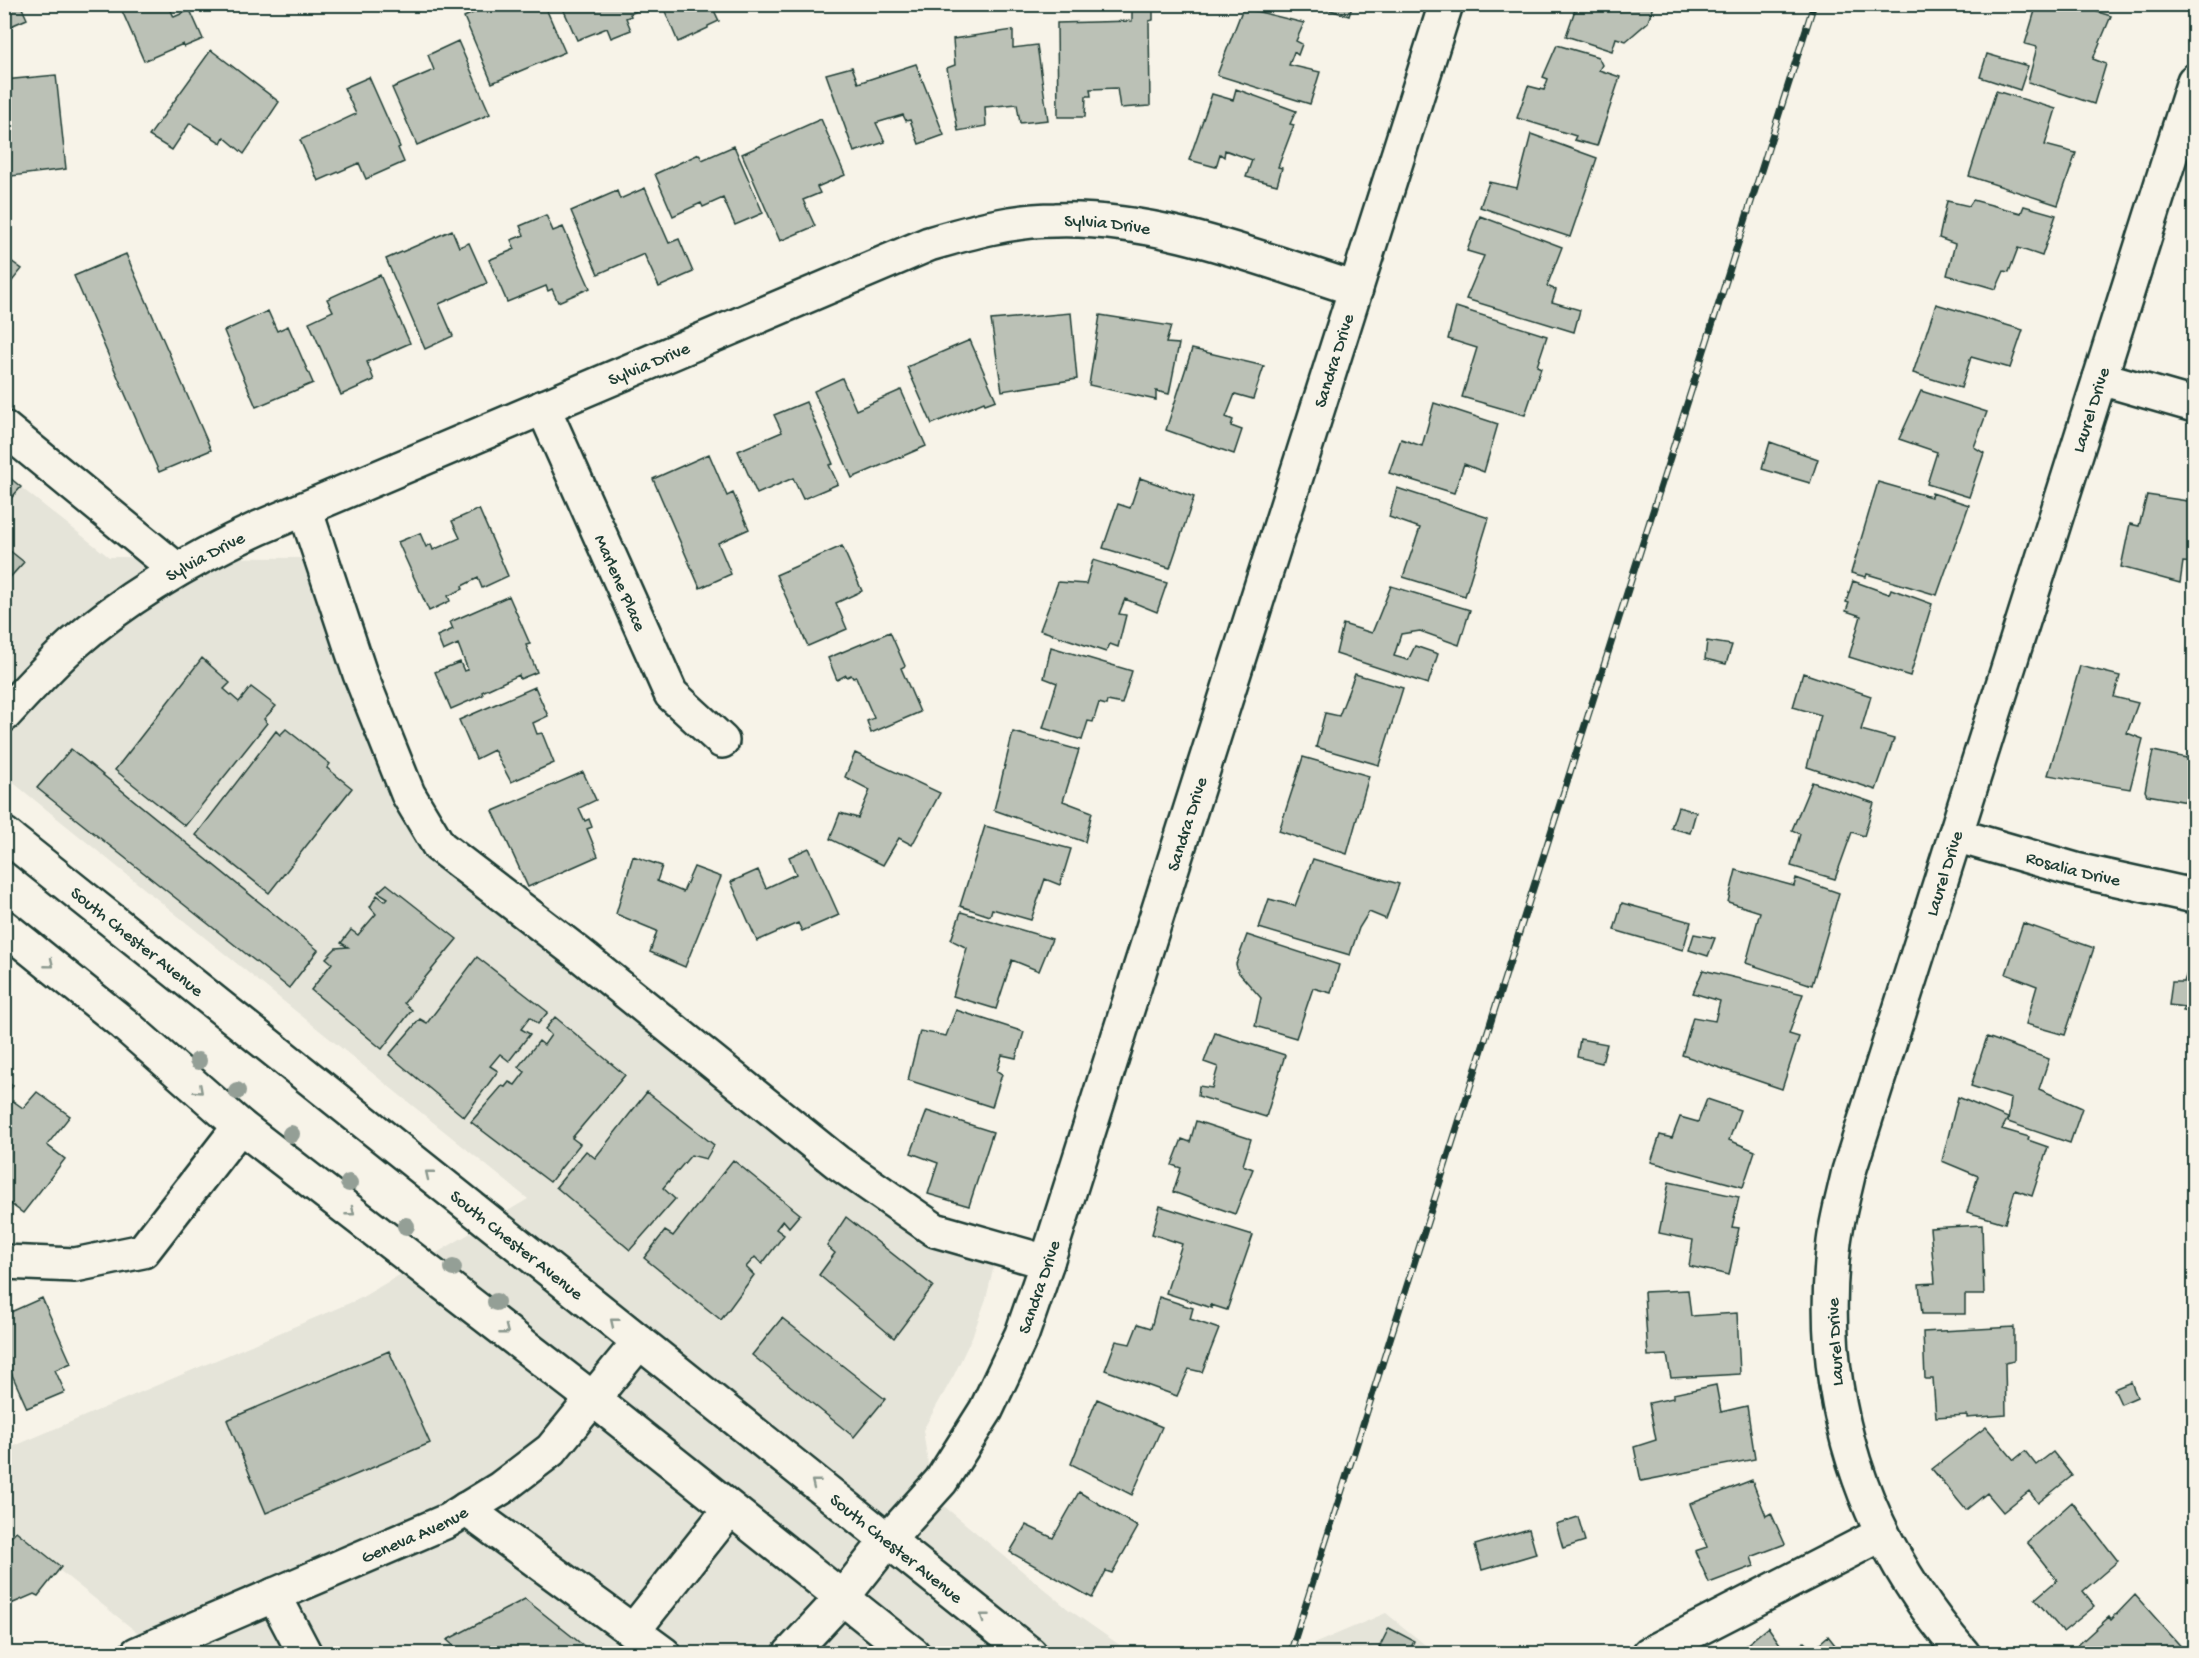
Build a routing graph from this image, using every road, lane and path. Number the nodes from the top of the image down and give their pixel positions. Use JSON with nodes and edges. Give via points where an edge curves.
{"nodes":[{"id":1,"x":1446,"y":4,"type":"edge"},
{"id":2,"x":2194,"y":81,"type":"edge"},
{"id":3,"x":1356,"y":289,"type":"junction"},
{"id":4,"x":2100,"y":378,"type":"junction"},
{"id":5,"x":2194,"y":405,"type":"edge"},
{"id":6,"x":543,"y":407,"type":"junction"},
{"id":7,"x":4,"y":428,"type":"edge"},
{"id":8,"x":305,"y":509,"type":"junction"},
{"id":9,"x":177,"y":570,"type":"junction"},
{"id":10,"x":4,"y":715,"type":"edge"},
{"id":11,"x":722,"y":741,"type":"dead end"},
{"id":12,"x":4,"y":834,"type":"edge"},
{"id":13,"x":1955,"y":835,"type":"junction"},
{"id":14,"x":2194,"y":896,"type":"edge"},
{"id":15,"x":4,"y":927,"type":"edge"},
{"id":16,"x":240,"y":1126,"type":"junction"},
{"id":17,"x":4,"y":1262,"type":"edge"},
{"id":18,"x":1047,"y":1262,"type":"junction"},
{"id":19,"x":639,"y":1342,"type":"junction"},
{"id":20,"x":593,"y":1399,"type":"junction"},
{"id":21,"x":466,"y":1509,"type":"junction"},
{"id":22,"x":730,"y":1509,"type":"junction"},
{"id":23,"x":1882,"y":1534,"type":"junction"},
{"id":24,"x":887,"y":1541,"type":"junction"},
{"id":25,"x":274,"y":1595,"type":"junction"},
{"id":26,"x":842,"y":1598,"type":"junction"},
{"id":27,"x":633,"y":1631,"type":"junction"},
{"id":28,"x":137,"y":1653,"type":"edge"},
{"id":29,"x":305,"y":1653,"type":"edge"},
{"id":30,"x":664,"y":1653,"type":"edge"},
{"id":31,"x":790,"y":1653,"type":"edge"},
{"id":32,"x":913,"y":1653,"type":"edge"},
{"id":33,"x":1030,"y":1653,"type":"edge"},
{"id":34,"x":1649,"y":1653,"type":"edge"},
{"id":35,"x":1963,"y":1653,"type":"edge"}],
"edges":[{"from":1,"to":3,"type":"street","name":"Sandra Drive"},
{"from":2,"to":4,"type":"street","name":"Laurel Drive"},
{"from":3,"to":6,"type":"street","name":"Sylvia Drive","via":[[1179,233],[1120,222],[1053,219],[979,229],[929,244]]},
{"from":3,"to":18,"type":"street","name":"Sandra Drive"},
{"from":4,"to":5,"type":"street"},
{"from":4,"to":13,"type":"street","name":"Laurel Drive"},
{"from":6,"to":8,"type":"street","name":"Sylvia Drive"},
{"from":6,"to":11,"type":"street","name":"Marlene Place","via":[[671,694]]},
{"from":7,"to":9,"type":"street"},
{"from":8,"to":9,"type":"street","name":"Sylvia Drive"},
{"from":8,"to":18,"type":"street","via":[[360,674],[408,794],[439,846],[837,1162],[935,1230]]},
{"from":9,"to":10,"type":"street","name":"Sylvia Drive","via":[[136,595],[72,645]]},
{"from":19,"to":12,"type":"street","name":"South Chester Avenue","one_way":true},
{"from":13,"to":14,"type":"street","name":"Rosalia Drive","via":[[2076,870]]},
{"from":13,"to":23,"type":"street","name":"Laurel Drive","via":[[1849,1171],[1834,1241],[1829,1313],[1835,1384],[1848,1446]]},
{"from":15,"to":16,"type":"street","one_way":true,"via":[[124,1024]]},
{"from":16,"to":17,"type":"street","via":[[143,1251],[75,1265]]},
{"from":16,"to":20,"type":"street","one_way":true},
{"from":18,"to":24,"type":"street","name":"Sandra Drive","via":[[1022,1334],[986,1410],[941,1481]]},
{"from":19,"to":20,"type":"street","name":"Geneva Avenue"},
{"from":24,"to":19,"type":"street","name":"South Chester Avenue","one_way":true},
{"from":20,"to":21,"type":"street","name":"Geneva Avenue","via":[[551,1450]]},
{"from":20,"to":22,"type":"street"},
{"from":21,"to":25,"type":"street","name":"Geneva Avenue","via":[[447,1521]]},
{"from":21,"to":27,"type":"street"},
{"from":22,"to":26,"type":"street"},
{"from":22,"to":27,"type":"street"},
{"from":23,"to":34,"type":"street"},
{"from":23,"to":35,"type":"street","name":"Laurel Drive","via":[[1935,1622]]},
{"from":24,"to":26,"type":"street","name":"Sandra Drive"},
{"from":33,"to":24,"type":"street","name":"South Chester Avenue","one_way":true},
{"from":25,"to":28,"type":"street","name":"Geneva Avenue"},
{"from":25,"to":29,"type":"street"},
{"from":26,"to":31,"type":"street","name":"Sandra Drive"},
{"from":26,"to":32,"type":"street"},
{"from":27,"to":30,"type":"street"}]}
